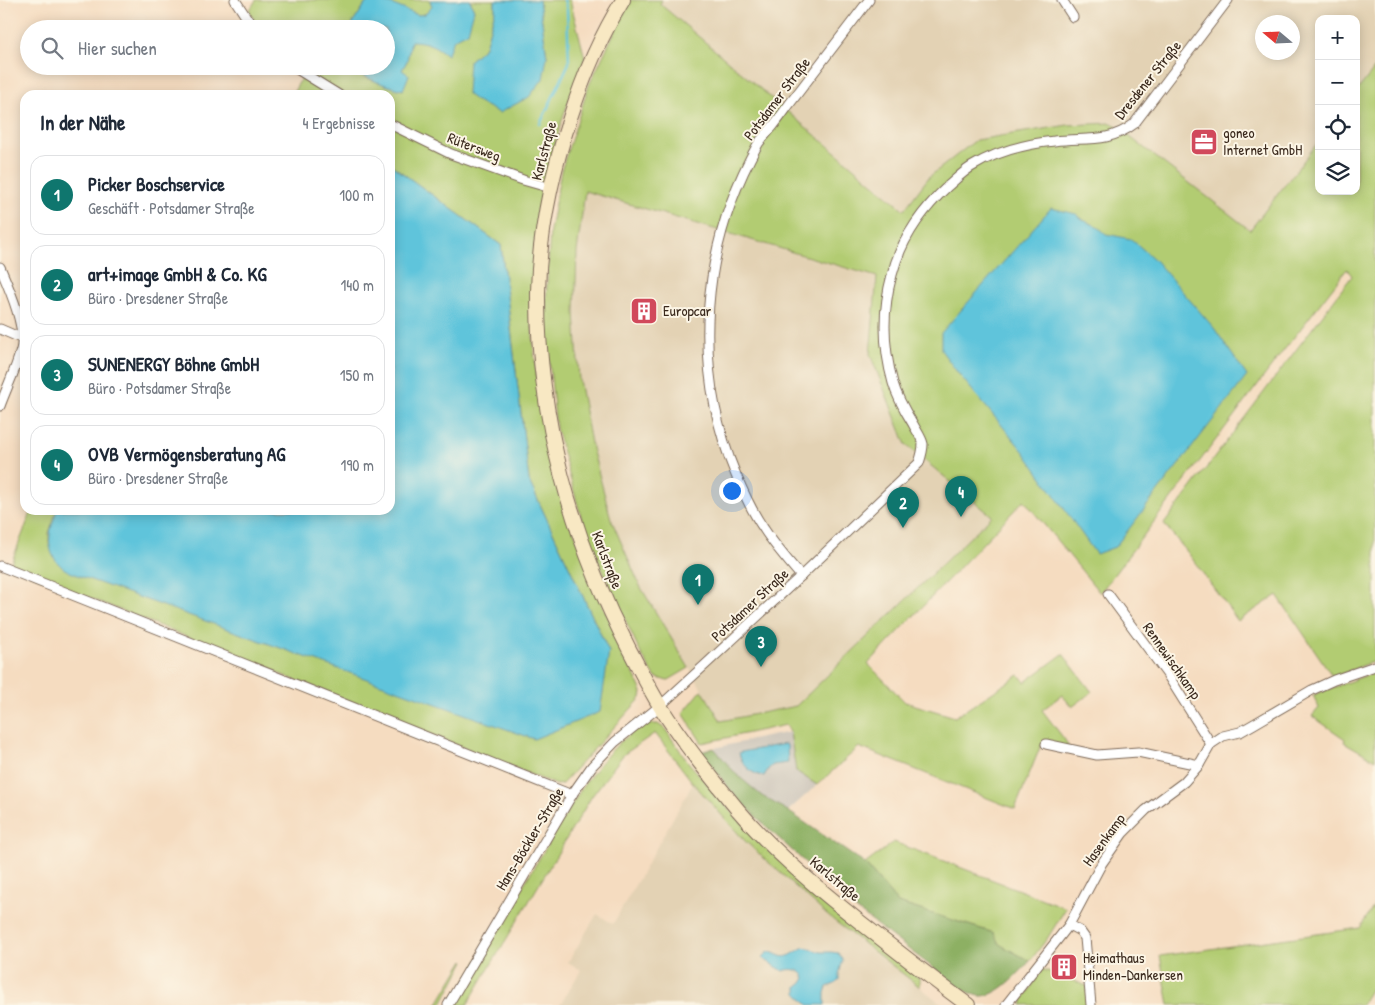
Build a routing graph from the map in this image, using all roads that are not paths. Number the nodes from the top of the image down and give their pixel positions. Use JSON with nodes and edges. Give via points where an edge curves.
{"nodes":[{"id":1,"x":235,"y":0,"type":"edge"},
{"id":2,"x":623,"y":0,"type":"edge"},
{"id":3,"x":869,"y":0,"type":"edge"},
{"id":4,"x":1062,"y":0,"type":"edge"},
{"id":5,"x":1228,"y":0,"type":"edge"},
{"id":6,"x":1073,"y":17,"type":"dead end"},
{"id":7,"x":248,"y":20,"type":"edge"},
{"id":8,"x":307,"y":75,"type":"edge"},
{"id":9,"x":331,"y":90,"type":"edge"},
{"id":10,"x":395,"y":126,"type":"edge"},
{"id":11,"x":551,"y":188,"type":"junction"},
{"id":12,"x":0,"y":267,"type":"edge"},
{"id":13,"x":20,"y":319,"type":"edge"},
{"id":14,"x":0,"y":329,"type":"edge"},
{"id":15,"x":20,"y":338,"type":"edge"},
{"id":16,"x":20,"y":354,"type":"edge"},
{"id":17,"x":0,"y":406,"type":"edge"},
{"id":18,"x":0,"y":566,"type":"edge"},
{"id":19,"x":801,"y":576,"type":"junction"},
{"id":20,"x":1108,"y":594,"type":"dead end"},
{"id":21,"x":1375,"y":666,"type":"edge"},
{"id":22,"x":660,"y":706,"type":"junction"},
{"id":23,"x":1046,"y":744,"type":"dead end"},
{"id":24,"x":1211,"y":744,"type":"junction"},
{"id":25,"x":1199,"y":764,"type":"junction"},
{"id":26,"x":572,"y":795,"type":"junction"},
{"id":27,"x":1069,"y":925,"type":"junction"},
{"id":28,"x":448,"y":1005,"type":"edge"},
{"id":29,"x":968,"y":1005,"type":"edge"},
{"id":30,"x":1006,"y":1005,"type":"edge"},
{"id":31,"x":1091,"y":1005,"type":"edge"}],
"edges":[{"from":1,"to":7,"type":"street"},
{"from":2,"to":11,"type":"street","name":"Karlstraße","via":[[576,98]]},
{"from":3,"to":19,"type":"street","name":"Potsdamer Straße","via":[[759,142],[728,210],[709,291],[710,377],[715,409],[730,459],[746,499],[763,528]]},
{"from":4,"to":6,"type":"street"},
{"from":5,"to":19,"type":"street","name":"Dresdener Straße","via":[[1134,124],[1114,136],[1055,140],[993,156],[971,167],[932,200],[916,220],[902,243],[893,269],[885,316],[885,339],[894,386],[921,439],[922,454],[919,463]]},
{"from":8,"to":9,"type":"street"},
{"from":10,"to":11,"type":"street","name":"Rütersweg","via":[[451,154]]},
{"from":11,"to":22,"type":"street","name":"Karlstraße","via":[[538,290],[543,385],[553,441],[565,490],[598,584]]},
{"from":12,"to":13,"type":"street"},
{"from":14,"to":15,"type":"street"},
{"from":16,"to":17,"type":"street"},
{"from":18,"to":26,"type":"street"},
{"from":19,"to":22,"type":"street","name":"Potsdamer Straße"},
{"from":20,"to":24,"type":"street","name":"Rennewischkamp","via":[[1167,674]]},
{"from":21,"to":24,"type":"street","via":[[1312,690],[1240,732],[1223,736]]},
{"from":22,"to":26,"type":"street","name":"Hans-Böckler-Straße","via":[[615,742],[592,766]]},
{"from":22,"to":29,"type":"street","name":"Karlstraße","via":[[690,750],[779,852],[820,890]]},
{"from":23,"to":25,"type":"street","via":[[1097,755],[1138,752]]},
{"from":24,"to":25,"type":"street","name":"Hasenkamp"},
{"from":25,"to":27,"type":"street","name":"Hasenkamp","via":[[1184,782],[1146,810],[1123,833],[1102,863]]},
{"from":26,"to":28,"type":"street","name":"Hans-Böckler-Straße"},
{"from":27,"to":30,"type":"street","name":"Hasenkamp"},
{"from":27,"to":31,"type":"street","via":[[1085,938]]}]}
